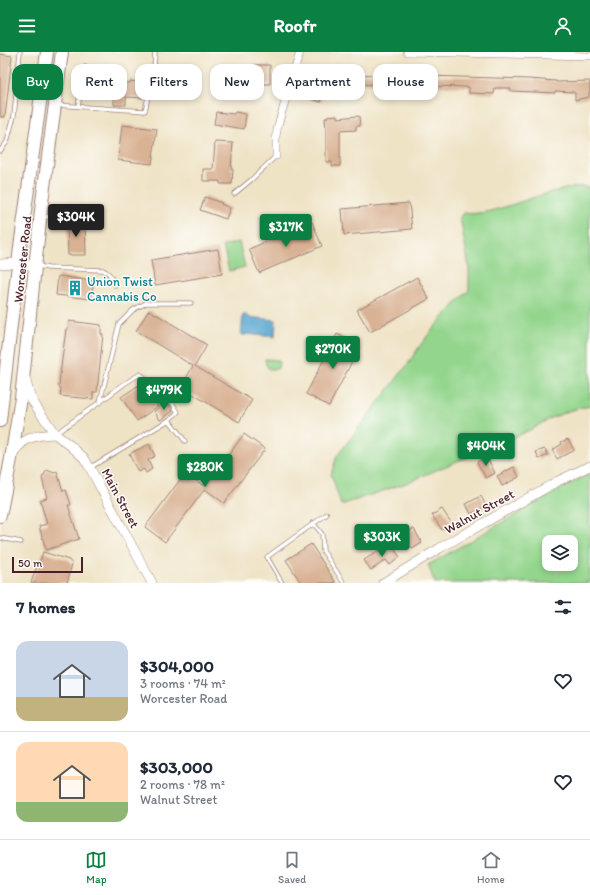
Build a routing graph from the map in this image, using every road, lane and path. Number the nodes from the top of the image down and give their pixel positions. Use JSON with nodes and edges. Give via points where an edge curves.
{"nodes":[{"id":1,"x":20,"y":52,"type":"edge"},
{"id":2,"x":47,"y":52,"type":"edge"},
{"id":3,"x":62,"y":52,"type":"edge"},
{"id":4,"x":155,"y":52,"type":"edge"},
{"id":5,"x":300,"y":52,"type":"edge"},
{"id":6,"x":407,"y":52,"type":"edge"},
{"id":7,"x":590,"y":56,"type":"edge"},
{"id":8,"x":79,"y":100,"type":"edge"},
{"id":9,"x":54,"y":105,"type":"junction"},
{"id":10,"x":78,"y":106,"type":"junction"},
{"id":11,"x":0,"y":151,"type":"edge"},
{"id":12,"x":276,"y":156,"type":"joint"},
{"id":13,"x":234,"y":194,"type":"dead end"},
{"id":14,"x":41,"y":216,"type":"junction"},
{"id":15,"x":93,"y":216,"type":"dead end"},
{"id":16,"x":18,"y":263,"type":"junction"},
{"id":17,"x":0,"y":264,"type":"edge"},
{"id":18,"x":35,"y":266,"type":"junction"},
{"id":19,"x":115,"y":285,"type":"dead end"},
{"id":20,"x":191,"y":303,"type":"dead end"},
{"id":21,"x":24,"y":370,"type":"junction"},
{"id":22,"x":2,"y":385,"type":"edge"},
{"id":23,"x":100,"y":402,"type":"junction"},
{"id":24,"x":169,"y":420,"type":"junction"},
{"id":25,"x":0,"y":421,"type":"edge"},
{"id":26,"x":55,"y":434,"type":"junction"},
{"id":27,"x":185,"y":441,"type":"dead end"},
{"id":28,"x":11,"y":459,"type":"junction"},
{"id":29,"x":590,"y":466,"type":"edge"},
{"id":30,"x":90,"y":468,"type":"junction"},
{"id":31,"x":327,"y":514,"type":"dead end"},
{"id":32,"x":0,"y":516,"type":"edge"},
{"id":33,"x":313,"y":524,"type":"junction"},
{"id":34,"x":0,"y":538,"type":"edge"},
{"id":35,"x":21,"y":542,"type":"dead end"},
{"id":36,"x":393,"y":580,"type":"edge"},
{"id":37,"x":152,"y":583,"type":"edge"},
{"id":38,"x":282,"y":583,"type":"edge"},
{"id":39,"x":344,"y":583,"type":"edge"},
{"id":40,"x":383,"y":583,"type":"edge"}],
"edges":[{"from":1,"to":11,"type":"lane","via":[[14,116],[7,142]]},
{"from":2,"to":16,"type":"highway","name":"Worcester Road"},
{"from":3,"to":9,"type":"highway","name":"Worcester Road"},
{"from":4,"to":10,"type":"lane","via":[[146,111]]},
{"from":5,"to":12,"type":"street","via":[[278,125]]},
{"from":6,"to":7,"type":"street"},
{"from":8,"to":10,"type":"lane"},
{"from":9,"to":10,"type":"lane"},
{"from":9,"to":14,"type":"highway","name":"Worcester Road"},
{"from":12,"to":13,"type":"lane"},
{"from":14,"to":15,"type":"lane"},
{"from":14,"to":18,"type":"highway","name":"Worcester Road"},
{"from":16,"to":17,"type":"street"},
{"from":16,"to":18,"type":"street"},
{"from":16,"to":22,"type":"highway","name":"Worcester Road"},
{"from":18,"to":19,"type":"lane","via":[[103,270],[109,273]]},
{"from":18,"to":21,"type":"highway","name":"Worcester Road"},
{"from":20,"to":23,"type":"lane","via":[[146,303],[132,310],[119,324]]},
{"from":21,"to":26,"type":"street","name":"Main Street","via":[[31,399]]},
{"from":21,"to":28,"type":"highway","name":"Worcester Road"},
{"from":22,"to":25,"type":"highway","name":"Worcester Road"},
{"from":23,"to":24,"type":"lane","via":[[140,374],[167,395],[178,412]]},
{"from":23,"to":26,"type":"lane"},
{"from":24,"to":27,"type":"lane"},
{"from":24,"to":30,"type":"lane"},
{"from":26,"to":28,"type":"street","via":[[33,437],[23,442]]},
{"from":26,"to":30,"type":"street","name":"Main Street","via":[[84,458]]},
{"from":28,"to":32,"type":"highway","name":"Worcester Road"},
{"from":29,"to":36,"type":"street","name":"Walnut Street","via":[[544,489],[434,552]]},
{"from":30,"to":37,"type":"street","name":"Main Street"},
{"from":31,"to":33,"type":"lane"},
{"from":33,"to":38,"type":"lane","via":[[267,557]]},
{"from":33,"to":39,"type":"lane","via":[[322,534],[323,551]]},
{"from":34,"to":35,"type":"lane"},
{"from":36,"to":40,"type":"street","name":"Walnut Street"}]}
